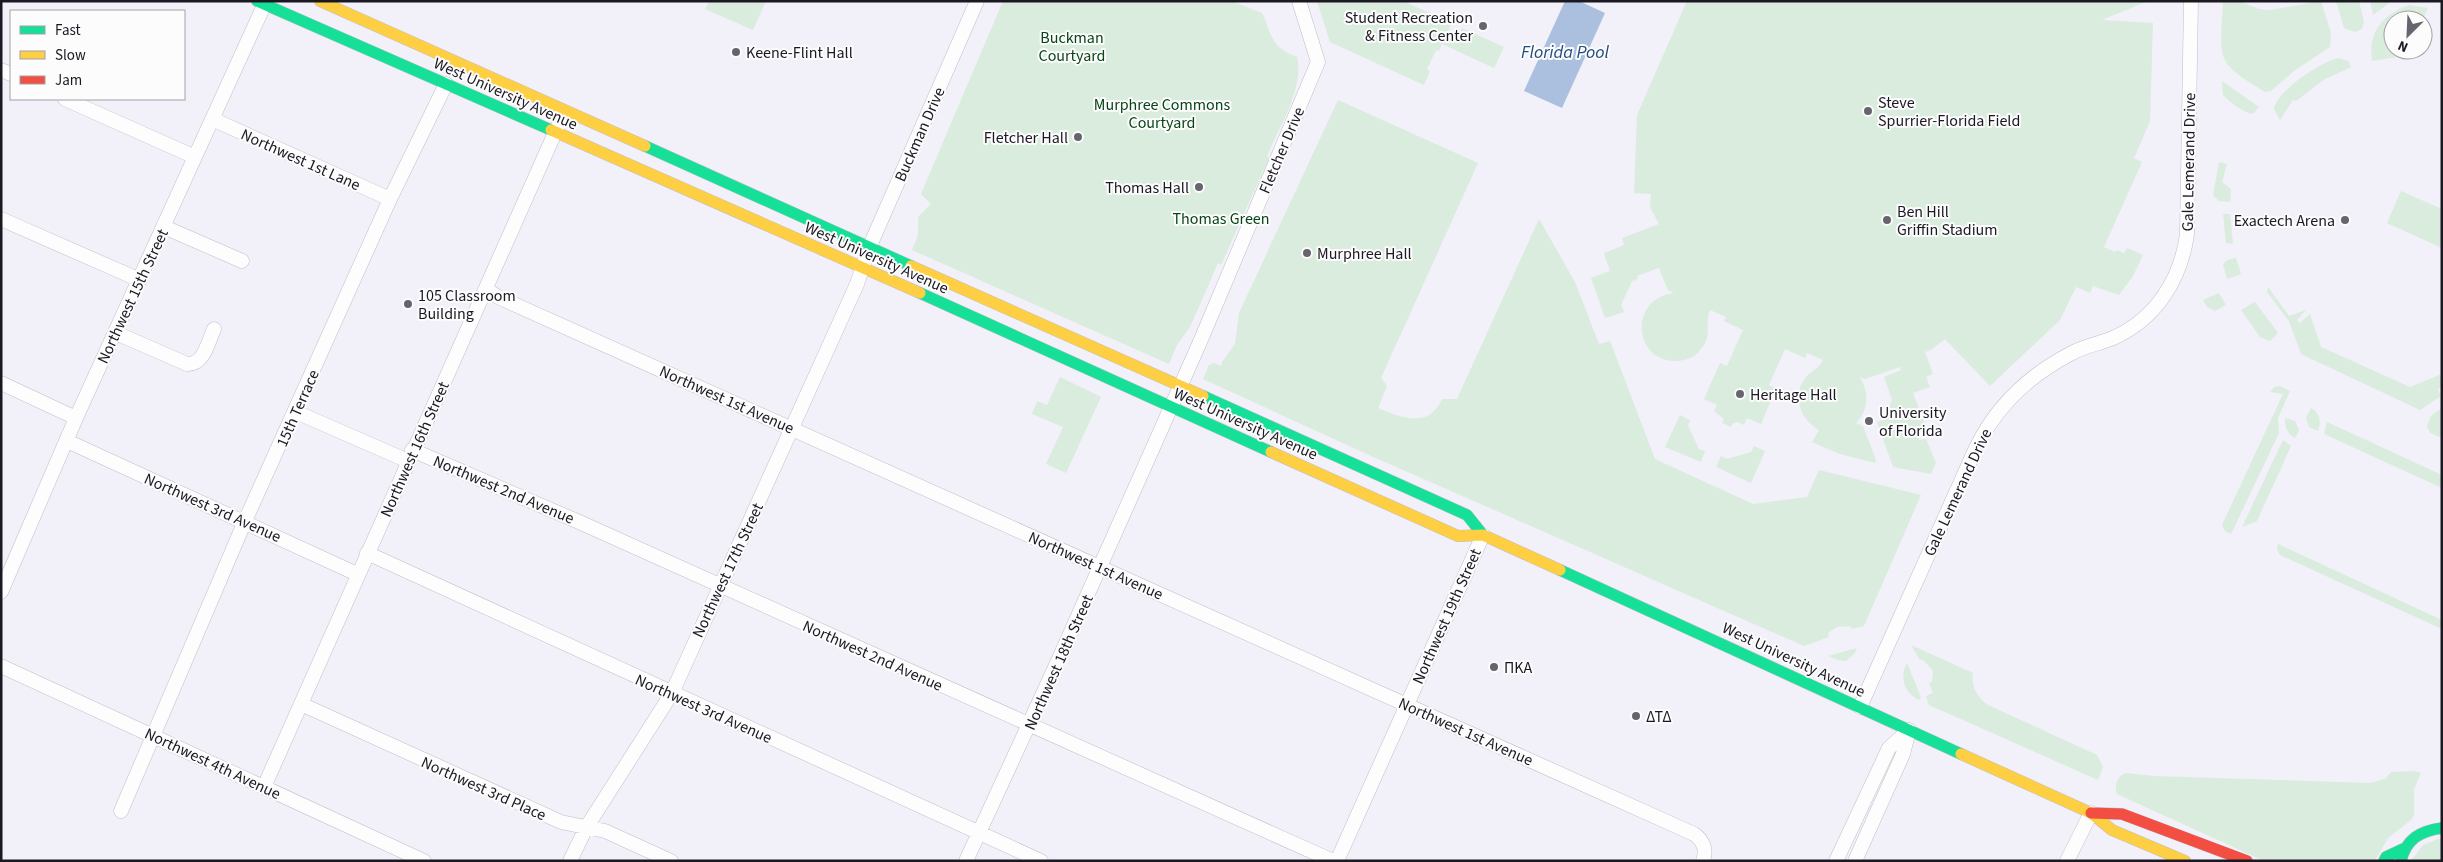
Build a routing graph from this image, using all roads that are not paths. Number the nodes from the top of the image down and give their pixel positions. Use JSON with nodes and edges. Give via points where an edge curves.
{"nodes":[{"id":1,"x":320,"y":1,"type":"edge"},
{"id":2,"x":977,"y":1,"type":"edge"},
{"id":3,"x":1299,"y":1,"type":"edge"},
{"id":4,"x":2191,"y":1,"type":"edge"},
{"id":5,"x":262,"y":2,"type":"edge"},
{"id":6,"x":446,"y":84,"type":"junction"},
{"id":7,"x":67,"y":100,"type":"edge"},
{"id":8,"x":565,"y":111,"type":"junction"},
{"id":9,"x":212,"y":119,"type":"junction"},
{"id":10,"x":555,"y":132,"type":"junction"},
{"id":11,"x":195,"y":157,"type":"junction"},
{"id":12,"x":390,"y":199,"type":"junction"},
{"id":13,"x":1,"y":219,"type":"edge"},
{"id":14,"x":164,"y":227,"type":"junction"},
{"id":15,"x":869,"y":248,"type":"junction"},
{"id":16,"x":242,"y":261,"type":"dead end"},
{"id":17,"x":863,"y":268,"type":"junction"},
{"id":18,"x":140,"y":280,"type":"junction"},
{"id":19,"x":486,"y":288,"type":"junction"},
{"id":20,"x":214,"y":329,"type":"dead end"},
{"id":21,"x":116,"y":333,"type":"junction"},
{"id":22,"x":1,"y":383,"type":"edge"},
{"id":23,"x":1179,"y":388,"type":"junction"},
{"id":24,"x":1170,"y":407,"type":"junction"},
{"id":25,"x":296,"y":412,"type":"junction"},
{"id":26,"x":76,"y":418,"type":"junction"},
{"id":27,"x":793,"y":428,"type":"junction"},
{"id":28,"x":67,"y":442,"type":"junction"},
{"id":29,"x":410,"y":456,"type":"junction"},
{"id":30,"x":245,"y":521,"type":"junction"},
{"id":31,"x":1483,"y":535,"type":"junction"},
{"id":32,"x":367,"y":553,"type":"junction"},
{"id":33,"x":1101,"y":567,"type":"junction"},
{"id":34,"x":5,"y":574,"type":"edge"},
{"id":35,"x":358,"y":574,"type":"junction"},
{"id":36,"x":719,"y":585,"type":"junction"},
{"id":37,"x":1,"y":592,"type":"edge"},
{"id":38,"x":1,"y":666,"type":"edge"},
{"id":39,"x":672,"y":693,"type":"junction"},
{"id":40,"x":301,"y":704,"type":"junction"},
{"id":41,"x":1406,"y":705,"type":"junction"},
{"id":42,"x":1860,"y":707,"type":"junction"},
{"id":43,"x":1029,"y":725,"type":"junction"},
{"id":44,"x":1909,"y":730,"type":"junction"},
{"id":45,"x":154,"y":735,"type":"junction"},
{"id":46,"x":264,"y":787,"type":"junction"},
{"id":47,"x":121,"y":811,"type":"dead end"},
{"id":48,"x":2091,"y":813,"type":"junction"},
{"id":49,"x":586,"y":828,"type":"junction"},
{"id":50,"x":2442,"y":828,"type":"edge"},
{"id":51,"x":979,"y":833,"type":"junction"},
{"id":52,"x":2402,"y":855,"type":"edge"},
{"id":53,"x":424,"y":861,"type":"edge"},
{"id":54,"x":570,"y":861,"type":"edge"},
{"id":55,"x":671,"y":861,"type":"edge"},
{"id":56,"x":966,"y":861,"type":"edge"},
{"id":57,"x":1041,"y":861,"type":"edge"},
{"id":58,"x":1335,"y":861,"type":"edge"},
{"id":59,"x":1704,"y":861,"type":"edge"},
{"id":60,"x":1836,"y":861,"type":"edge"},
{"id":61,"x":1855,"y":861,"type":"edge"},
{"id":62,"x":2067,"y":861,"type":"edge"},
{"id":63,"x":2185,"y":861,"type":"edge"},
{"id":64,"x":2247,"y":861,"type":"edge"},
{"id":65,"x":2384,"y":861,"type":"edge"}],
"edges":[{"from":1,"to":8,"type":"main road","name":"West University Avenue"},
{"from":2,"to":15,"type":"street","name":"Buckman Drive"},
{"from":3,"to":23,"type":"street","name":"Fletcher Drive","via":[[1318,62]]},
{"from":4,"to":42,"type":"street","name":"Gale Lemerand Drive","via":[[2187,234],[2178,271],[2162,299],[2138,323],[2110,339],[2070,353],[2046,368],[1996,413],[1975,450]]},
{"from":5,"to":6,"type":"main road","name":"West University Avenue"},
{"from":5,"to":9,"type":"street","name":"Northwest 15th Street"},
{"from":6,"to":10,"type":"main road","name":"West University Avenue"},
{"from":6,"to":12,"type":"street","name":"15th Terrace"},
{"from":7,"to":11,"type":"street"},
{"from":8,"to":10,"type":"street","name":"Northwest 16th Street"},
{"from":8,"to":15,"type":"main road","name":"West University Avenue"},
{"from":9,"to":11,"type":"street","name":"Northwest 15th Street"},
{"from":9,"to":12,"type":"street","name":"Northwest 1st Lane"},
{"from":10,"to":17,"type":"main road","name":"West University Avenue"},
{"from":10,"to":19,"type":"street","name":"Northwest 16th Street"},
{"from":11,"to":14,"type":"street","name":"Northwest 15th Street"},
{"from":12,"to":25,"type":"street","name":"15th Terrace"},
{"from":13,"to":18,"type":"street"},
{"from":14,"to":16,"type":"street"},
{"from":14,"to":18,"type":"street","name":"Northwest 15th Street"},
{"from":15,"to":17,"type":"street","name":"Buckman Drive"},
{"from":15,"to":23,"type":"main road","name":"West University Avenue"},
{"from":17,"to":24,"type":"main road","name":"West University Avenue"},
{"from":17,"to":27,"type":"street","name":"Northwest 17th Street"},
{"from":18,"to":21,"type":"street","name":"Northwest 15th Street"},
{"from":19,"to":27,"type":"street","name":"Northwest 1st Avenue","via":[[498,297]]},
{"from":19,"to":29,"type":"street","name":"Northwest 16th Street"},
{"from":20,"to":21,"type":"street","via":[[199,362],[193,364]]},
{"from":21,"to":26,"type":"street","name":"Northwest 15th Street"},
{"from":22,"to":26,"type":"street"},
{"from":23,"to":24,"type":"street","name":"Fletcher Drive"},
{"from":23,"to":31,"type":"main road","name":"West University Avenue","via":[[1467,515]]},
{"from":24,"to":31,"type":"main road","name":"West University Avenue","via":[[1458,536]]},
{"from":24,"to":33,"type":"street","name":"Northwest 18th Street"},
{"from":25,"to":29,"type":"street","name":"Northwest 2nd Avenue"},
{"from":25,"to":30,"type":"street","name":"15th Terrace"},
{"from":26,"to":28,"type":"street","name":"Northwest 15th Street"},
{"from":27,"to":33,"type":"street","name":"Northwest 1st Avenue"},
{"from":27,"to":36,"type":"street","name":"Northwest 17th Street"},
{"from":28,"to":30,"type":"street","name":"Northwest 3rd Avenue"},
{"from":28,"to":34,"type":"street","name":"Northwest 15th Street"},
{"from":29,"to":32,"type":"street","name":"Northwest 16th Street"},
{"from":29,"to":36,"type":"street","name":"Northwest 2nd Avenue"},
{"from":30,"to":35,"type":"street","name":"Northwest 3rd Avenue"},
{"from":30,"to":45,"type":"street","name":"15th Terrace"},
{"from":31,"to":41,"type":"street","name":"Northwest 19th Street"},
{"from":31,"to":42,"type":"main road","name":"West University Avenue"},
{"from":32,"to":35,"type":"street","name":"Northwest 16th Street"},
{"from":32,"to":39,"type":"street","name":"Northwest 3rd Avenue"},
{"from":33,"to":41,"type":"street","name":"Northwest 1st Avenue"},
{"from":33,"to":43,"type":"street","name":"Northwest 18th Street"},
{"from":34,"to":37,"type":"street","name":"Northwest 15th Street"},
{"from":35,"to":40,"type":"street","name":"Northwest 16th Street"},
{"from":36,"to":39,"type":"street","name":"Northwest 17th Street"},
{"from":36,"to":43,"type":"street","name":"Northwest 2nd Avenue"},
{"from":38,"to":45,"type":"street","name":"Northwest 4th Avenue"},
{"from":39,"to":49,"type":"street","name":"Northwest 17th Street"},
{"from":39,"to":51,"type":"street","name":"Northwest 3rd Avenue"},
{"from":40,"to":46,"type":"street","name":"Northwest 16th Street"},
{"from":40,"to":49,"type":"street","name":"Northwest 3rd Place","via":[[560,822]]},
{"from":41,"to":58,"type":"street","name":"Northwest 19th Street"},
{"from":41,"to":59,"type":"street","name":"Northwest 1st Avenue","via":[[1694,834],[1704,844]]},
{"from":42,"to":44,"type":"main road","name":"West University Avenue"},
{"from":43,"to":51,"type":"street","name":"Northwest 18th Street"},
{"from":43,"to":58,"type":"street","name":"Northwest 2nd Avenue"},
{"from":44,"to":48,"type":"main road","name":"West University Avenue"},
{"from":44,"to":60,"type":"street","via":[[1889,748]]},
{"from":44,"to":61,"type":"street","via":[[1903,754]]},
{"from":45,"to":46,"type":"street","name":"Northwest 4th Avenue"},
{"from":45,"to":47,"type":"street","name":"15th Terrace"},
{"from":46,"to":53,"type":"street","name":"Northwest 4th Avenue"},
{"from":48,"to":62,"type":"street"},
{"from":48,"to":63,"type":"main road","name":"West University Avenue","via":[[2112,830]]},
{"from":48,"to":64,"type":"main road","name":"West University Avenue","via":[[2122,814]]},
{"from":49,"to":54,"type":"street","name":"Northwest 17th Street"},
{"from":49,"to":55,"type":"street","name":"Northwest 3rd Place","via":[[605,831]]},
{"from":50,"to":52,"type":"main road","via":[[2414,836]]},
{"from":51,"to":56,"type":"street","name":"Northwest 18th Street"},
{"from":51,"to":57,"type":"street","name":"Northwest 3rd Avenue"},
{"from":52,"to":65,"type":"main road"}]}
